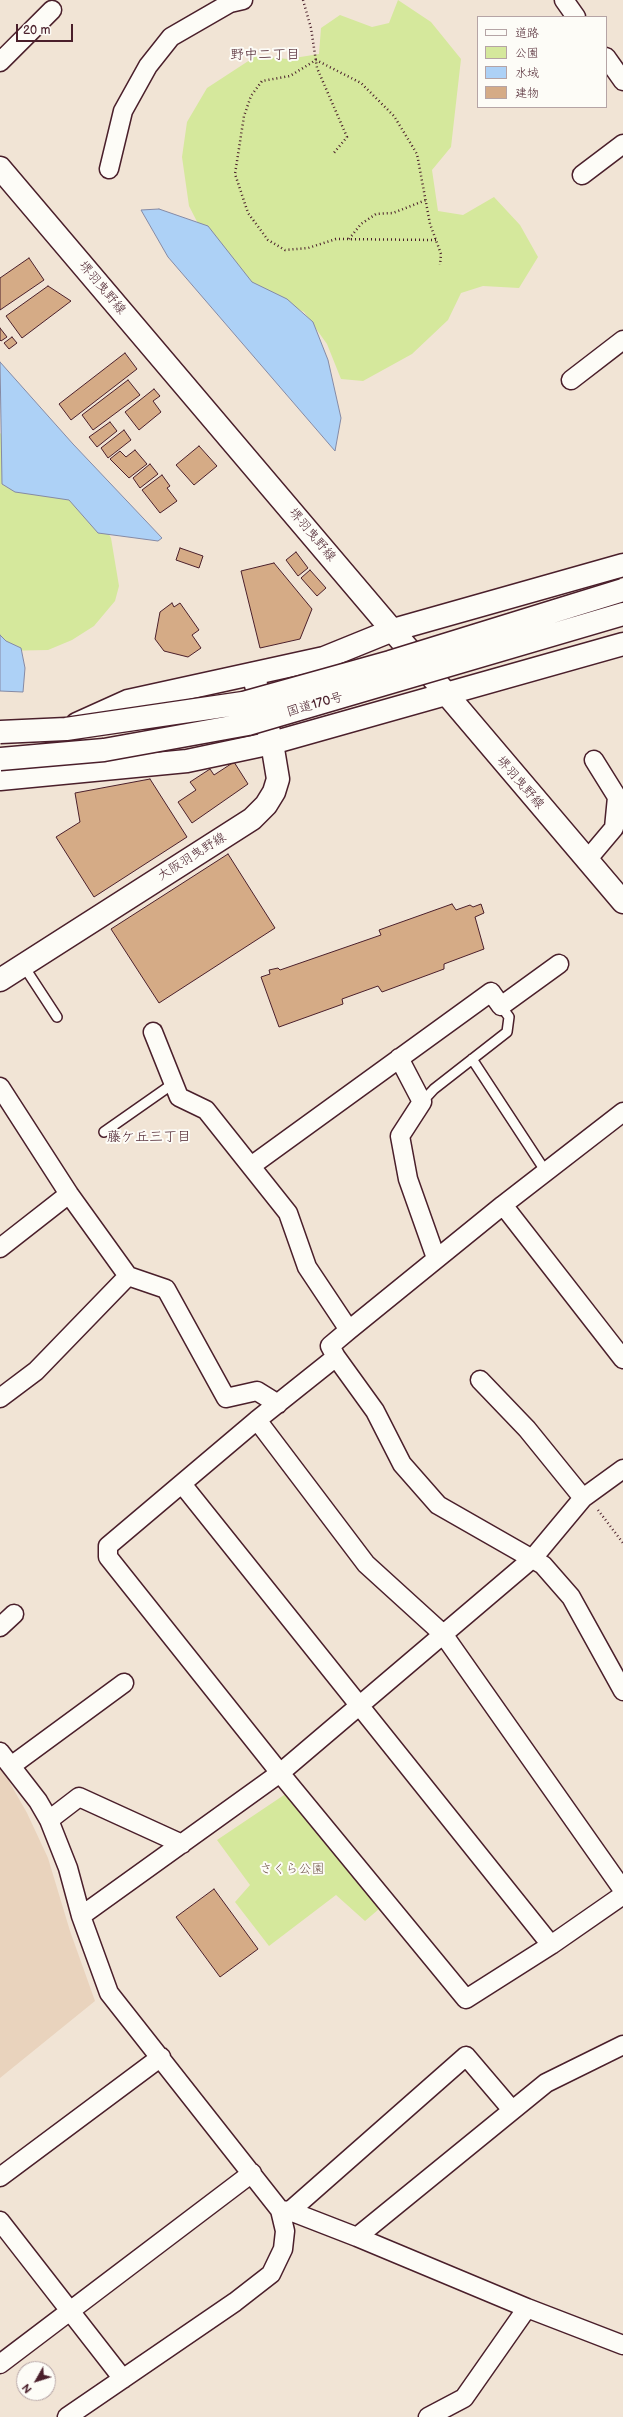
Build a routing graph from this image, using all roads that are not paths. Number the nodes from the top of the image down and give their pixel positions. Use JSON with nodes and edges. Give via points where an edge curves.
{"nodes":[{"id":1,"x":243,"y":0,"type":"edge"},
{"id":2,"x":564,"y":0,"type":"edge"},
{"id":3,"x":52,"y":10,"type":"dead end"},
{"id":4,"x":575,"y":16,"type":"edge"},
{"id":5,"x":0,"y":62,"type":"edge"},
{"id":6,"x":623,"y":144,"type":"edge"},
{"id":7,"x":0,"y":168,"type":"edge"},
{"id":8,"x":109,"y":169,"type":"dead end"},
{"id":9,"x":582,"y":175,"type":"dead end"},
{"id":10,"x":623,"y":340,"type":"edge"},
{"id":11,"x":571,"y":380,"type":"dead end"},
{"id":12,"x":623,"y":565,"type":"edge"},
{"id":13,"x":623,"y":590,"type":"edge"},
{"id":14,"x":623,"y":614,"type":"edge"},
{"id":15,"x":393,"y":630,"type":"junction"},
{"id":16,"x":623,"y":644,"type":"edge"},
{"id":17,"x":253,"y":674,"type":"junction"},
{"id":18,"x":445,"y":693,"type":"junction"},
{"id":19,"x":0,"y":733,"type":"edge"},
{"id":20,"x":272,"y":743,"type":"junction"},
{"id":21,"x":0,"y":759,"type":"edge"},
{"id":22,"x":594,"y":760,"type":"dead end"},
{"id":23,"x":0,"y":779,"type":"edge"},
{"id":24,"x":587,"y":860,"type":"junction"},
{"id":25,"x":623,"y":902,"type":"edge"},
{"id":26,"x":559,"y":964,"type":"dead end"},
{"id":27,"x":23,"y":965,"type":"junction"},
{"id":28,"x":0,"y":980,"type":"edge"},
{"id":29,"x":501,"y":1006,"type":"junction"},
{"id":30,"x":57,"y":1018,"type":"dead end"},
{"id":31,"x":153,"y":1032,"type":"dead end"},
{"id":32,"x":399,"y":1058,"type":"junction"},
{"id":33,"x":472,"y":1059,"type":"junction"},
{"id":34,"x":174,"y":1083,"type":"junction"},
{"id":35,"x":0,"y":1087,"type":"edge"},
{"id":36,"x":422,"y":1102,"type":"junction"},
{"id":37,"x":623,"y":1112,"type":"edge"},
{"id":38,"x":104,"y":1132,"type":"dead end"},
{"id":39,"x":251,"y":1166,"type":"junction"},
{"id":40,"x":546,"y":1172,"type":"junction"},
{"id":41,"x":69,"y":1194,"type":"junction"},
{"id":42,"x":503,"y":1205,"type":"junction"},
{"id":43,"x":0,"y":1248,"type":"edge"},
{"id":44,"x":436,"y":1258,"type":"junction"},
{"id":45,"x":128,"y":1276,"type":"junction"},
{"id":46,"x":349,"y":1330,"type":"junction"},
{"id":47,"x":336,"y":1357,"type":"junction"},
{"id":48,"x":623,"y":1359,"type":"edge"},
{"id":49,"x":480,"y":1380,"type":"dead end"},
{"id":50,"x":0,"y":1398,"type":"edge"},
{"id":51,"x":278,"y":1404,"type":"junction"},
{"id":52,"x":257,"y":1420,"type":"junction"},
{"id":53,"x":623,"y":1470,"type":"edge"},
{"id":54,"x":182,"y":1484,"type":"junction"},
{"id":55,"x":585,"y":1496,"type":"junction"},
{"id":56,"x":533,"y":1558,"type":"junction"},
{"id":57,"x":14,"y":1614,"type":"dead end"},
{"id":58,"x":0,"y":1627,"type":"edge"},
{"id":59,"x":443,"y":1634,"type":"junction"},
{"id":60,"x":124,"y":1683,"type":"dead end"},
{"id":61,"x":623,"y":1691,"type":"edge"},
{"id":62,"x":360,"y":1707,"type":"junction"},
{"id":63,"x":0,"y":1752,"type":"edge"},
{"id":64,"x":11,"y":1766,"type":"junction"},
{"id":65,"x":280,"y":1773,"type":"junction"},
{"id":66,"x":49,"y":1820,"type":"junction"},
{"id":67,"x":182,"y":1844,"type":"junction"},
{"id":68,"x":623,"y":1890,"type":"edge"},
{"id":69,"x":623,"y":1895,"type":"edge"},
{"id":70,"x":81,"y":1916,"type":"junction"},
{"id":71,"x":551,"y":1945,"type":"junction"},
{"id":72,"x":623,"y":2045,"type":"edge"},
{"id":73,"x":161,"y":2057,"type":"junction"},
{"id":74,"x":512,"y":2110,"type":"junction"},
{"id":75,"x":252,"y":2173,"type":"junction"},
{"id":76,"x":0,"y":2177,"type":"edge"},
{"id":77,"x":285,"y":2211,"type":"junction"},
{"id":78,"x":0,"y":2221,"type":"edge"},
{"id":79,"x":357,"y":2237,"type":"junction"},
{"id":80,"x":528,"y":2308,"type":"junction"},
{"id":81,"x":70,"y":2311,"type":"junction"},
{"id":82,"x":623,"y":2345,"type":"edge"},
{"id":83,"x":0,"y":2364,"type":"edge"},
{"id":84,"x":123,"y":2379,"type":"junction"},
{"id":85,"x":67,"y":2417,"type":"edge"},
{"id":86,"x":428,"y":2417,"type":"edge"}],
"edges":[{"from":1,"to":8,"type":"street","via":[[230,3],[171,37],[148,66],[124,110]]},
{"from":2,"to":4,"type":"street"},
{"from":3,"to":5,"type":"street"},
{"from":6,"to":9,"type":"street"},
{"from":7,"to":15,"type":"main road","name":"堺羽曳野線"},
{"from":10,"to":11,"type":"street"},
{"from":12,"to":15,"type":"main road"},
{"from":13,"to":19,"type":"main road","name":"国道170号","bridge":true,"via":[[390,662],[243,703],[66,729]]},
{"from":14,"to":21,"type":"main road","name":"国道170号","bridge":true,"via":[[248,724],[104,750]]},
{"from":15,"to":17,"type":"main road","via":[[324,658]]},
{"from":15,"to":18,"type":"main road","name":"堺羽曳野線"},
{"from":16,"to":18,"type":"main road"},
{"from":17,"to":19,"type":"main road","via":[[128,701],[55,734],[8,736]]},
{"from":17,"to":20,"type":"main road","name":"大阪羽曳野線"},
{"from":18,"to":20,"type":"main road"},
{"from":18,"to":24,"type":"main road","name":"堺羽曳野線"},
{"from":20,"to":23,"type":"main road","via":[[188,761]]},
{"from":20,"to":27,"type":"main road","name":"大阪羽曳野線","via":[[278,779],[266,805],[252,819]]},
{"from":22,"to":24,"type":"street","via":[[617,797],[614,828]]},
{"from":24,"to":25,"type":"main road","name":"堺羽曳野線"},
{"from":26,"to":29,"type":"street"},
{"from":27,"to":28,"type":"main road","name":"大阪羽曳野線"},
{"from":27,"to":30,"type":"lane"},
{"from":29,"to":32,"type":"street","via":[[491,992]]},
{"from":29,"to":33,"type":"lane","via":[[509,1017],[507,1032]]},
{"from":31,"to":34,"type":"street"},
{"from":32,"to":36,"type":"street"},
{"from":32,"to":39,"type":"street"},
{"from":33,"to":36,"type":"lane","via":[[434,1089]]},
{"from":33,"to":40,"type":"lane"},
{"from":34,"to":38,"type":"lane"},
{"from":34,"to":39,"type":"street","via":[[179,1097],[206,1110]]},
{"from":35,"to":41,"type":"street"},
{"from":36,"to":44,"type":"street","via":[[400,1136],[408,1179]]},
{"from":37,"to":40,"type":"street"},
{"from":39,"to":46,"type":"street","via":[[288,1213],[307,1267]]},
{"from":40,"to":42,"type":"street"},
{"from":41,"to":43,"type":"street"},
{"from":41,"to":45,"type":"street"},
{"from":42,"to":44,"type":"street"},
{"from":42,"to":48,"type":"street"},
{"from":44,"to":46,"type":"street"},
{"from":45,"to":50,"type":"street","via":[[36,1371]]},
{"from":45,"to":51,"type":"street","via":[[166,1289],[226,1398],[257,1391]]},
{"from":46,"to":47,"type":"street","via":[[330,1346]]},
{"from":47,"to":51,"type":"street"},
{"from":47,"to":56,"type":"street","via":[[375,1411],[402,1464],[438,1505]]},
{"from":49,"to":55,"type":"street"},
{"from":51,"to":52,"type":"street"},
{"from":52,"to":54,"type":"street"},
{"from":52,"to":59,"type":"street","via":[[366,1564]]},
{"from":53,"to":55,"type":"street"},
{"from":54,"to":62,"type":"street"},
{"from":54,"to":65,"type":"street","via":[[108,1546],[108,1557]]},
{"from":55,"to":56,"type":"street"},
{"from":56,"to":59,"type":"street"},
{"from":56,"to":61,"type":"street","via":[[544,1565],[571,1597]]},
{"from":57,"to":58,"type":"street"},
{"from":59,"to":62,"type":"street"},
{"from":59,"to":68,"type":"street"},
{"from":60,"to":64,"type":"street"},
{"from":62,"to":65,"type":"street"},
{"from":62,"to":71,"type":"street"},
{"from":63,"to":64,"type":"street"},
{"from":64,"to":66,"type":"street"},
{"from":65,"to":67,"type":"street"},
{"from":65,"to":71,"type":"street","via":[[466,1999]]},
{"from":66,"to":67,"type":"street","via":[[79,1797]]},
{"from":66,"to":70,"type":"street","via":[[68,1868]]},
{"from":67,"to":70,"type":"street"},
{"from":69,"to":71,"type":"street"},
{"from":70,"to":73,"type":"street","via":[[110,1993]]},
{"from":72,"to":74,"type":"street","via":[[546,2084]]},
{"from":73,"to":75,"type":"street"},
{"from":73,"to":76,"type":"street"},
{"from":74,"to":77,"type":"street","via":[[466,2056]]},
{"from":74,"to":79,"type":"street"},
{"from":75,"to":77,"type":"street"},
{"from":75,"to":81,"type":"street"},
{"from":77,"to":79,"type":"street"},
{"from":77,"to":84,"type":"street","via":[[283,2249],[271,2274],[235,2302]]},
{"from":78,"to":81,"type":"street"},
{"from":79,"to":80,"type":"street"},
{"from":80,"to":82,"type":"street"},
{"from":80,"to":86,"type":"street","via":[[464,2398]]},
{"from":81,"to":83,"type":"street"},
{"from":81,"to":84,"type":"street"},
{"from":84,"to":85,"type":"street"}]}
